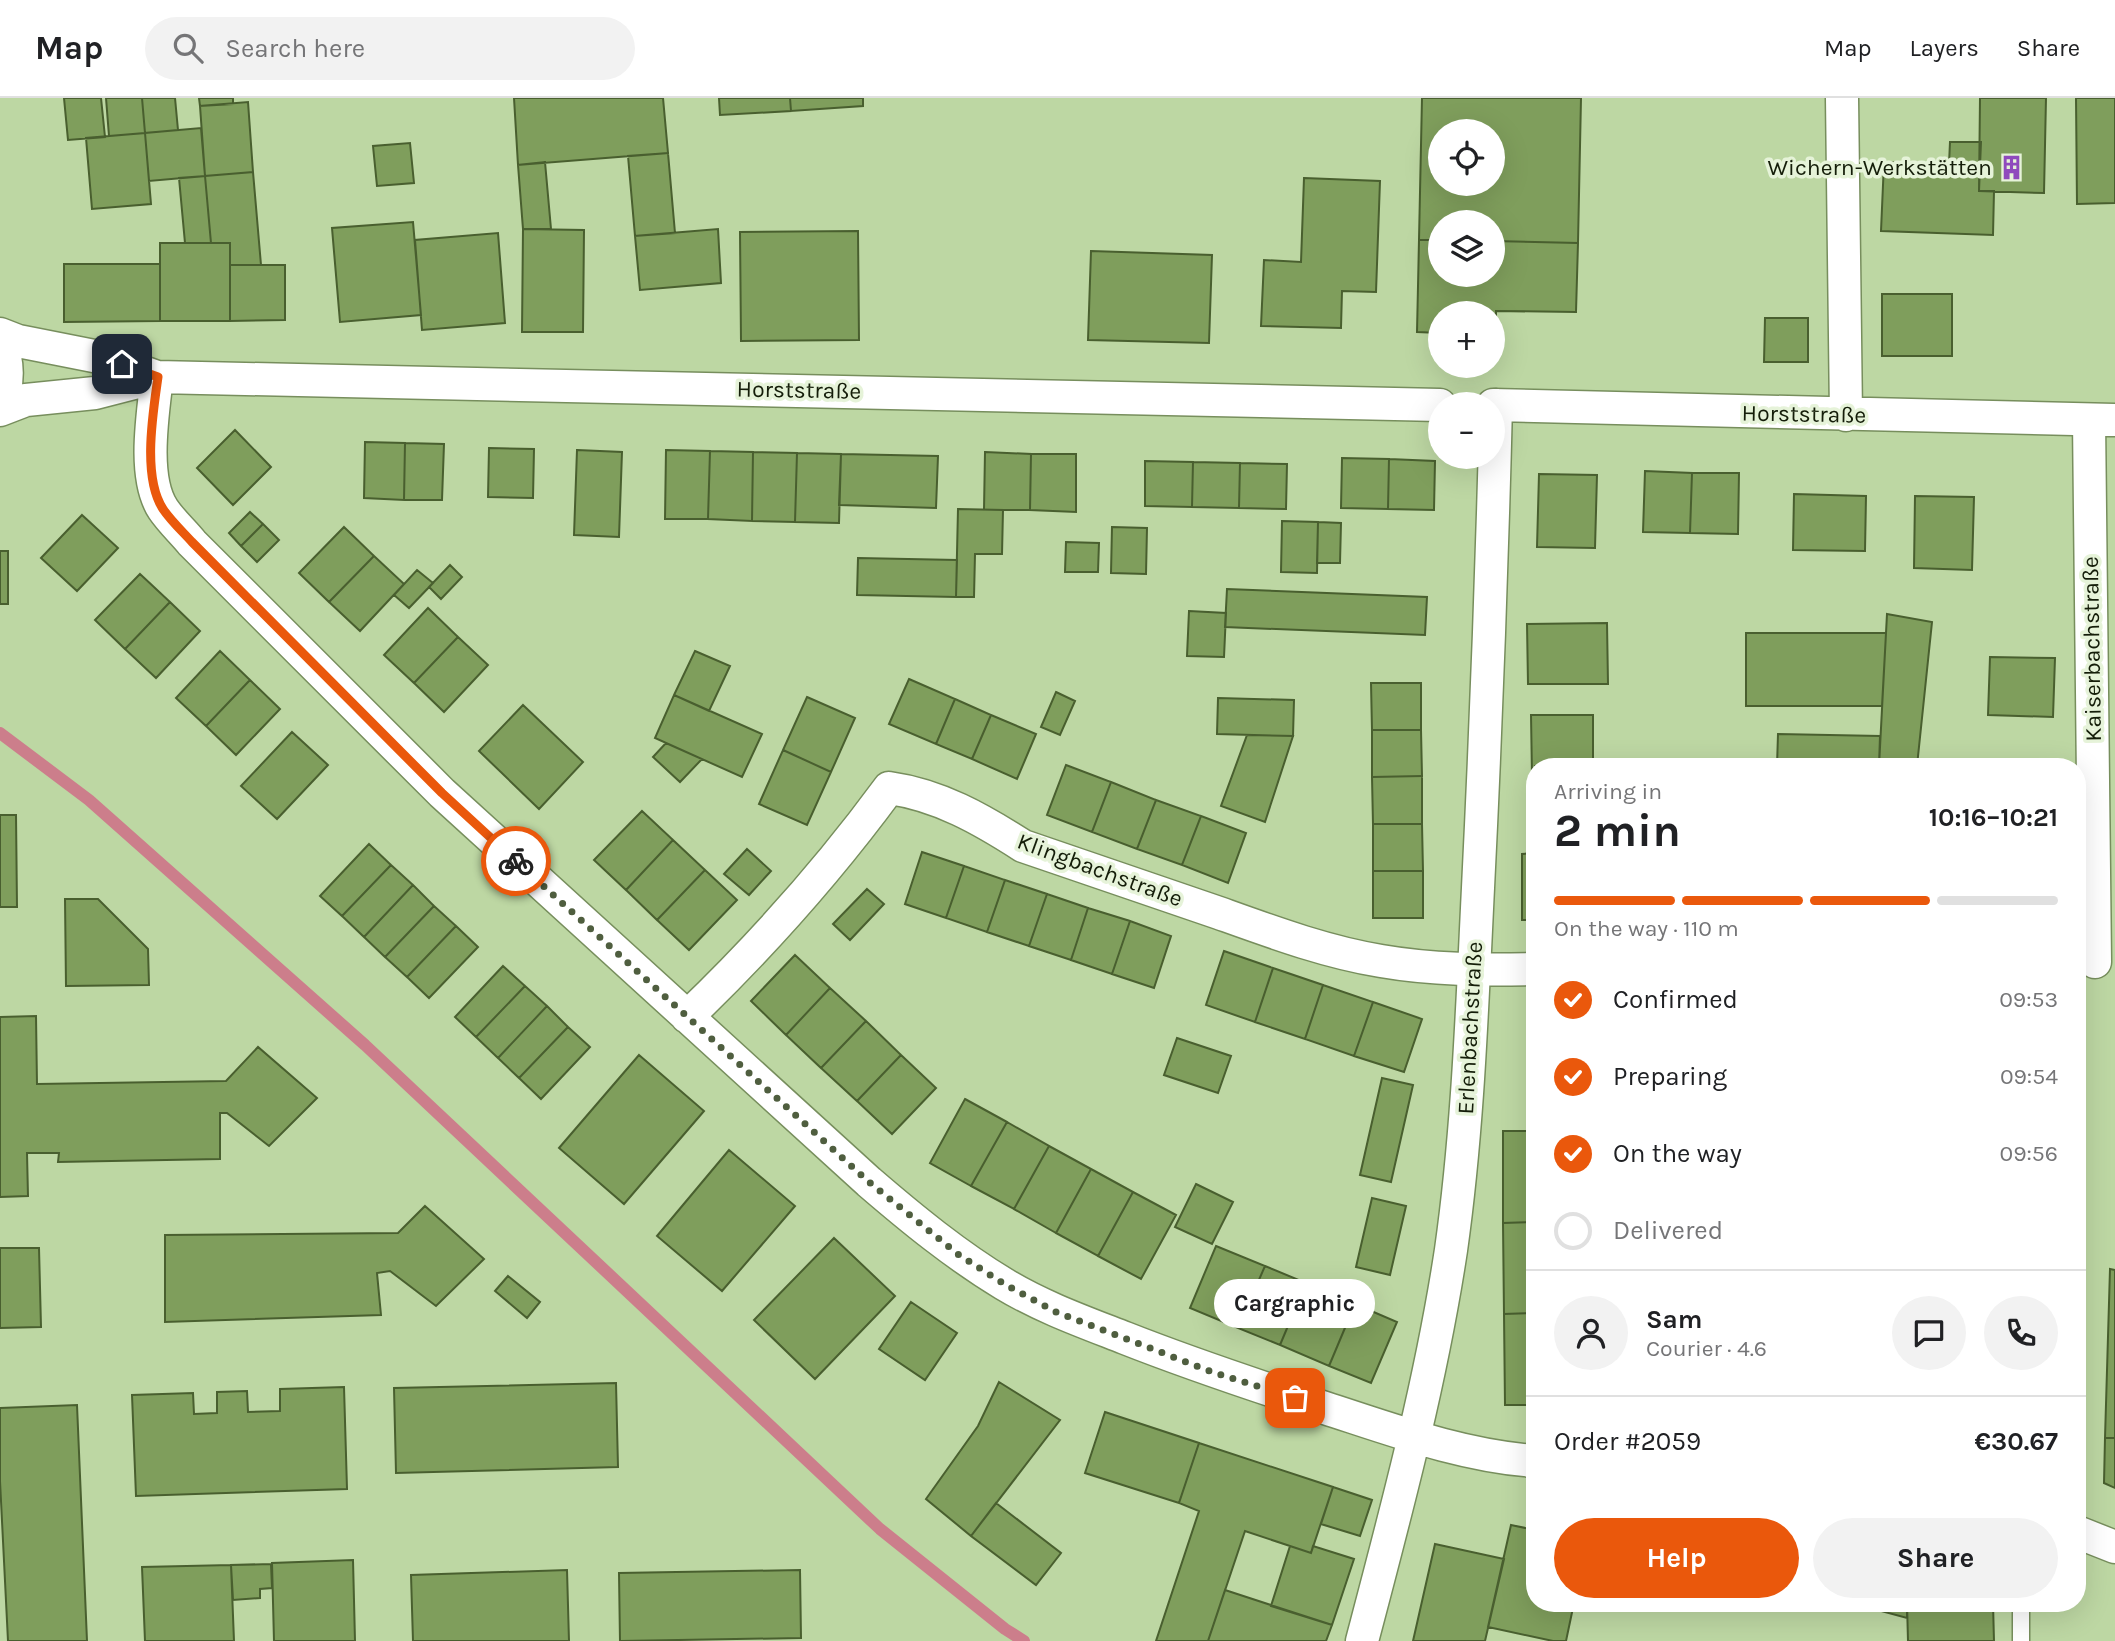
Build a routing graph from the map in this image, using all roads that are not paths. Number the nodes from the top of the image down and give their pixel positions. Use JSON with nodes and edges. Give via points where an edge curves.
{"nodes":[{"id":1,"x":1842,"y":98,"type":"edge"},
{"id":2,"x":0,"y":334,"type":"edge"},
{"id":3,"x":0,"y":344,"type":"edge"},
{"id":4,"x":158,"y":377,"type":"junction"},
{"id":5,"x":0,"y":402,"type":"edge"},
{"id":6,"x":1428,"y":405,"type":"edge"},
{"id":7,"x":1505,"y":405,"type":"edge"},
{"id":8,"x":0,"y":410,"type":"edge"},
{"id":9,"x":1846,"y":415,"type":"junction"},
{"id":10,"x":2102,"y":420,"type":"edge"},
{"id":11,"x":1492,"y":469,"type":"edge"},
{"id":12,"x":2096,"y":962,"type":"edge"},
{"id":13,"x":1526,"y":969,"type":"edge"},
{"id":14,"x":1474,"y":970,"type":"junction"},
{"id":15,"x":687,"y":1017,"type":"junction"},
{"id":16,"x":1414,"y":1436,"type":"junction"},
{"id":17,"x":1526,"y":1460,"type":"edge"},
{"id":18,"x":2086,"y":1536,"type":"edge"},
{"id":19,"x":2115,"y":1547,"type":"edge"},
{"id":20,"x":2021,"y":1612,"type":"edge"},
{"id":21,"x":1362,"y":1641,"type":"edge"},
{"id":22,"x":2021,"y":1641,"type":"edge"}],
"edges":[{"from":1,"to":9,"type":"street"},
{"from":2,"to":4,"type":"street","name":"Horststraße","via":[[104,358]]},
{"from":3,"to":5,"type":"street","via":[[7,374]]},
{"from":4,"to":6,"type":"street","name":"Horststraße"},
{"from":4,"to":8,"type":"street","name":"Horststraße","via":[[95,393],[26,400]]},
{"from":4,"to":15,"type":"street","via":[[152,463],[163,508],[442,793]]},
{"from":7,"to":9,"type":"street","name":"Horststraße"},
{"from":9,"to":10,"type":"street","name":"Horststraße"},
{"from":10,"to":12,"type":"street","name":"Kaiserbachstraße"},
{"from":11,"to":14,"type":"street","name":"Erlenbachstraße"},
{"from":13,"to":14,"type":"street","name":"Klingbachstraße"},
{"from":14,"to":15,"type":"street","name":"Klingbachstraße","via":[[1379,961],[1272,932],[1023,846],[944,802],[889,788],[788,914]]},
{"from":14,"to":16,"type":"street","name":"Erlenbachstraße","via":[[1455,1214]]},
{"from":15,"to":16,"type":"street","via":[[869,1182],[959,1255],[1006,1285],[1056,1312],[1215,1373]]},
{"from":16,"to":17,"type":"street","via":[[1489,1456]]},
{"from":16,"to":21,"type":"street","name":"Erlenbachstraße"},
{"from":18,"to":19,"type":"street"},
{"from":20,"to":22,"type":"lane"}]}
